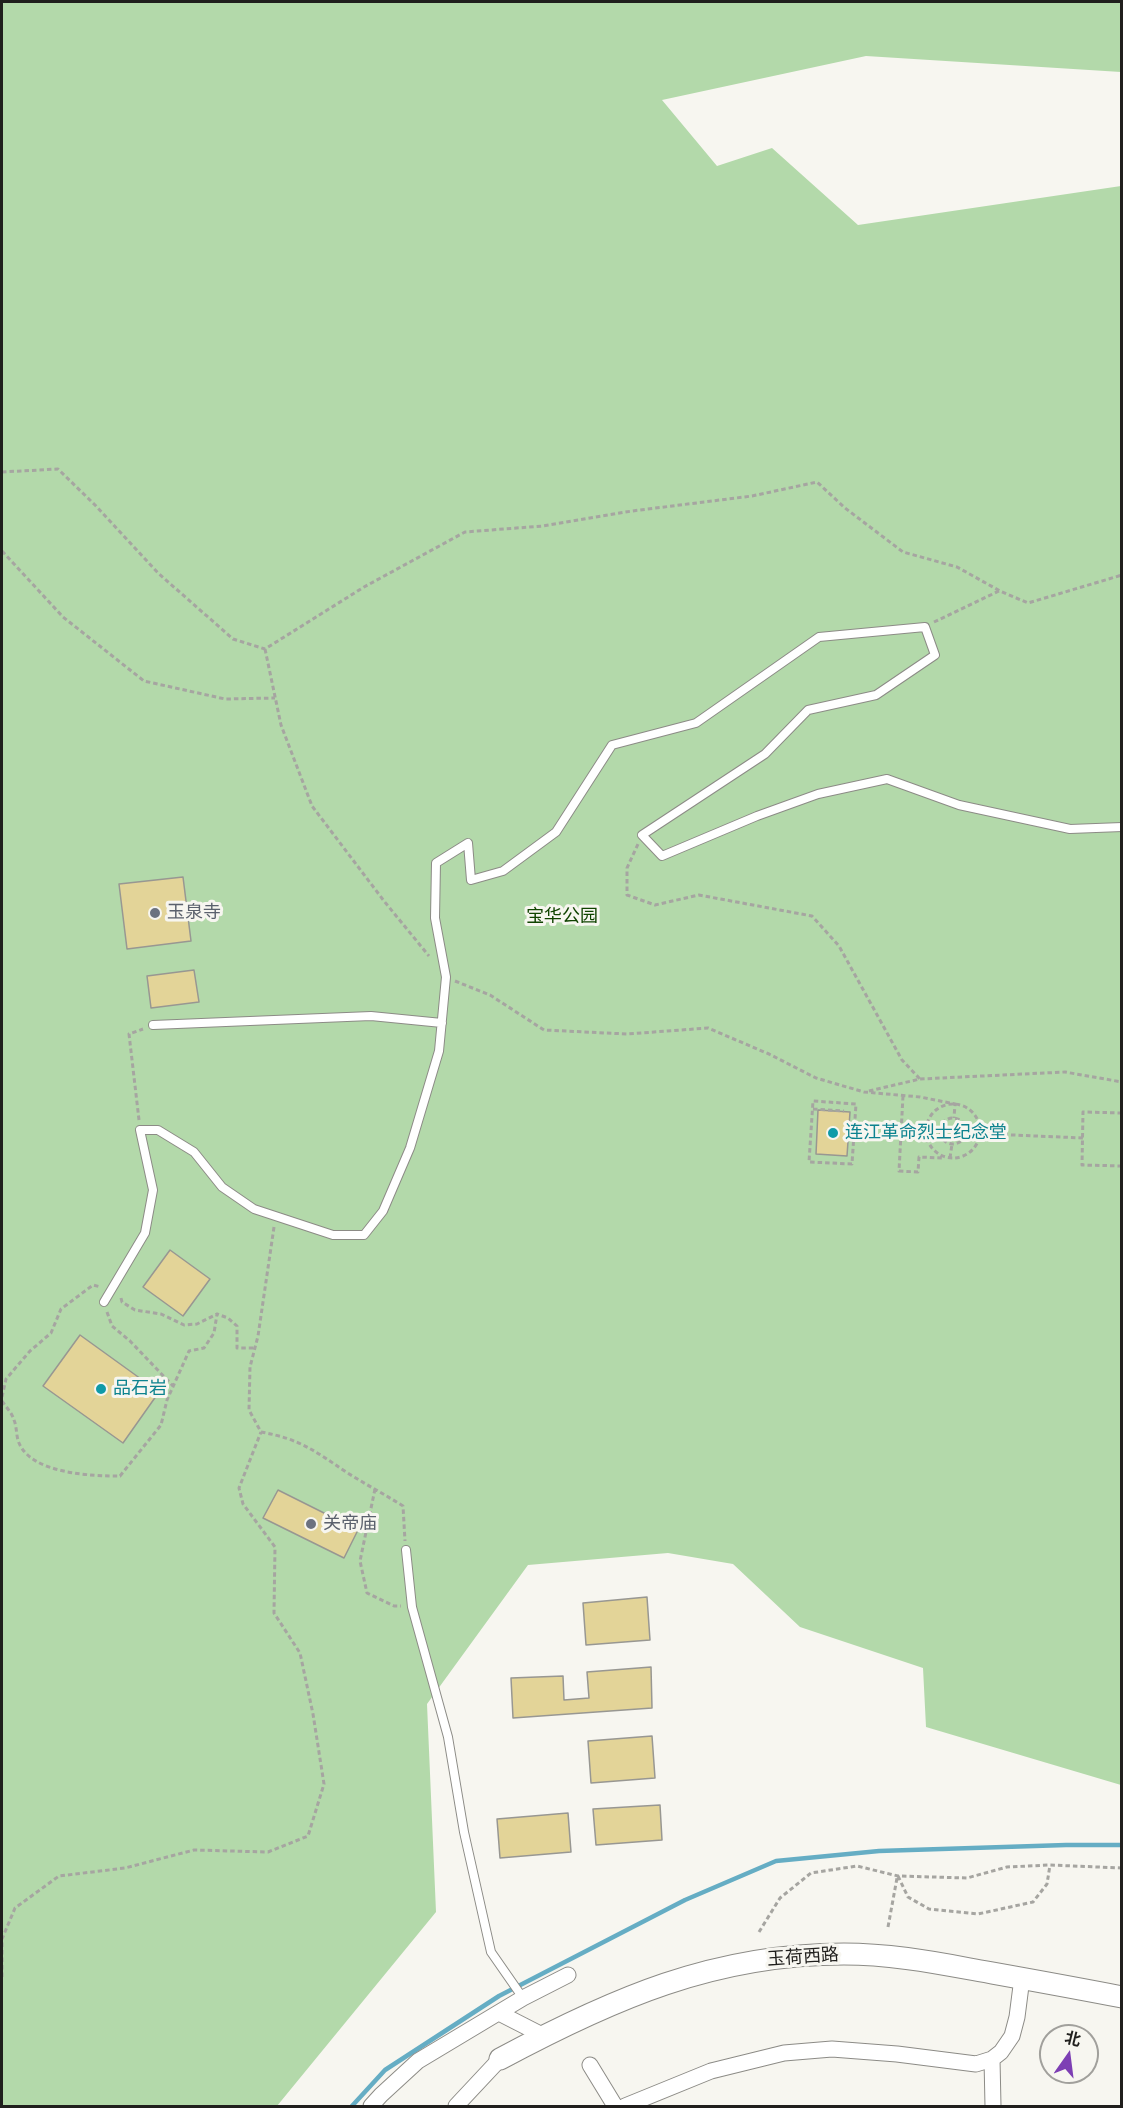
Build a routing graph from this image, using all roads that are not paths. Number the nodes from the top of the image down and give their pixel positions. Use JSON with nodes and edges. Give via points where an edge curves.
{"nodes":[{"id":1,"x":1122,"y":827,"type":"edge"},
{"id":2,"x":442,"y":1023,"type":"junction"},
{"id":3,"x":153,"y":1025,"type":"road end"},
{"id":4,"x":104,"y":1302,"type":"road end"},
{"id":5,"x":406,"y":1550,"type":"road end"},
{"id":6,"x":568,"y":1975,"type":"dead end"},
{"id":7,"x":1022,"y":1978,"type":"junction"},
{"id":8,"x":1122,"y":1997,"type":"edge"},
{"id":9,"x":523,"y":1998,"type":"junction"},
{"id":10,"x":499,"y":2013,"type":"junction"},
{"id":11,"x":544,"y":2036,"type":"junction"},
{"id":12,"x":500,"y":2058,"type":"joint"},
{"id":13,"x":992,"y":2059,"type":"junction"},
{"id":14,"x":590,"y":2065,"type":"dead end"},
{"id":15,"x":371,"y":2106,"type":"edge"},
{"id":16,"x":456,"y":2106,"type":"edge"},
{"id":17,"x":615,"y":2106,"type":"edge"},
{"id":18,"x":625,"y":2106,"type":"edge"},
{"id":19,"x":993,"y":2106,"type":"edge"}],
"edges":[{"from":1,"to":2,"type":"lane","via":[[1070,830],[959,805],[887,779],[818,794],[662,856],[642,835],[765,754],[808,710],[876,695],[935,655],[925,627],[819,637],[696,723],[612,745],[556,832],[503,871],[471,880],[468,843],[436,863],[435,918],[446,976]]},
{"from":2,"to":3,"type":"lane","via":[[371,1016]]},
{"from":2,"to":4,"type":"lane","via":[[439,1051],[410,1148],[383,1211],[364,1235],[333,1235],[254,1209],[222,1187],[194,1152],[158,1130],[140,1130],[153,1190],[145,1233]]},
{"from":5,"to":9,"type":"lane","via":[[412,1607],[448,1737],[491,1952]]},
{"from":6,"to":9,"type":"street"},
{"from":7,"to":8,"type":"main road","name":"玉荷西路"},
{"from":7,"to":11,"type":"main road","name":"玉荷西路","via":[[887,1956],[780,1957],[665,1983]]},
{"from":7,"to":13,"type":"street","via":[[1012,2036]]},
{"from":9,"to":10,"type":"street"},
{"from":10,"to":11,"type":"street"},
{"from":10,"to":15,"type":"street","via":[[418,2061]]},
{"from":11,"to":12,"type":"main road","name":"玉荷西路"},
{"from":12,"to":16,"type":"street"},
{"from":13,"to":18,"type":"street","via":[[976,2064],[832,2049],[783,2053],[711,2071]]},
{"from":13,"to":19,"type":"street"},
{"from":14,"to":17,"type":"street"}]}
